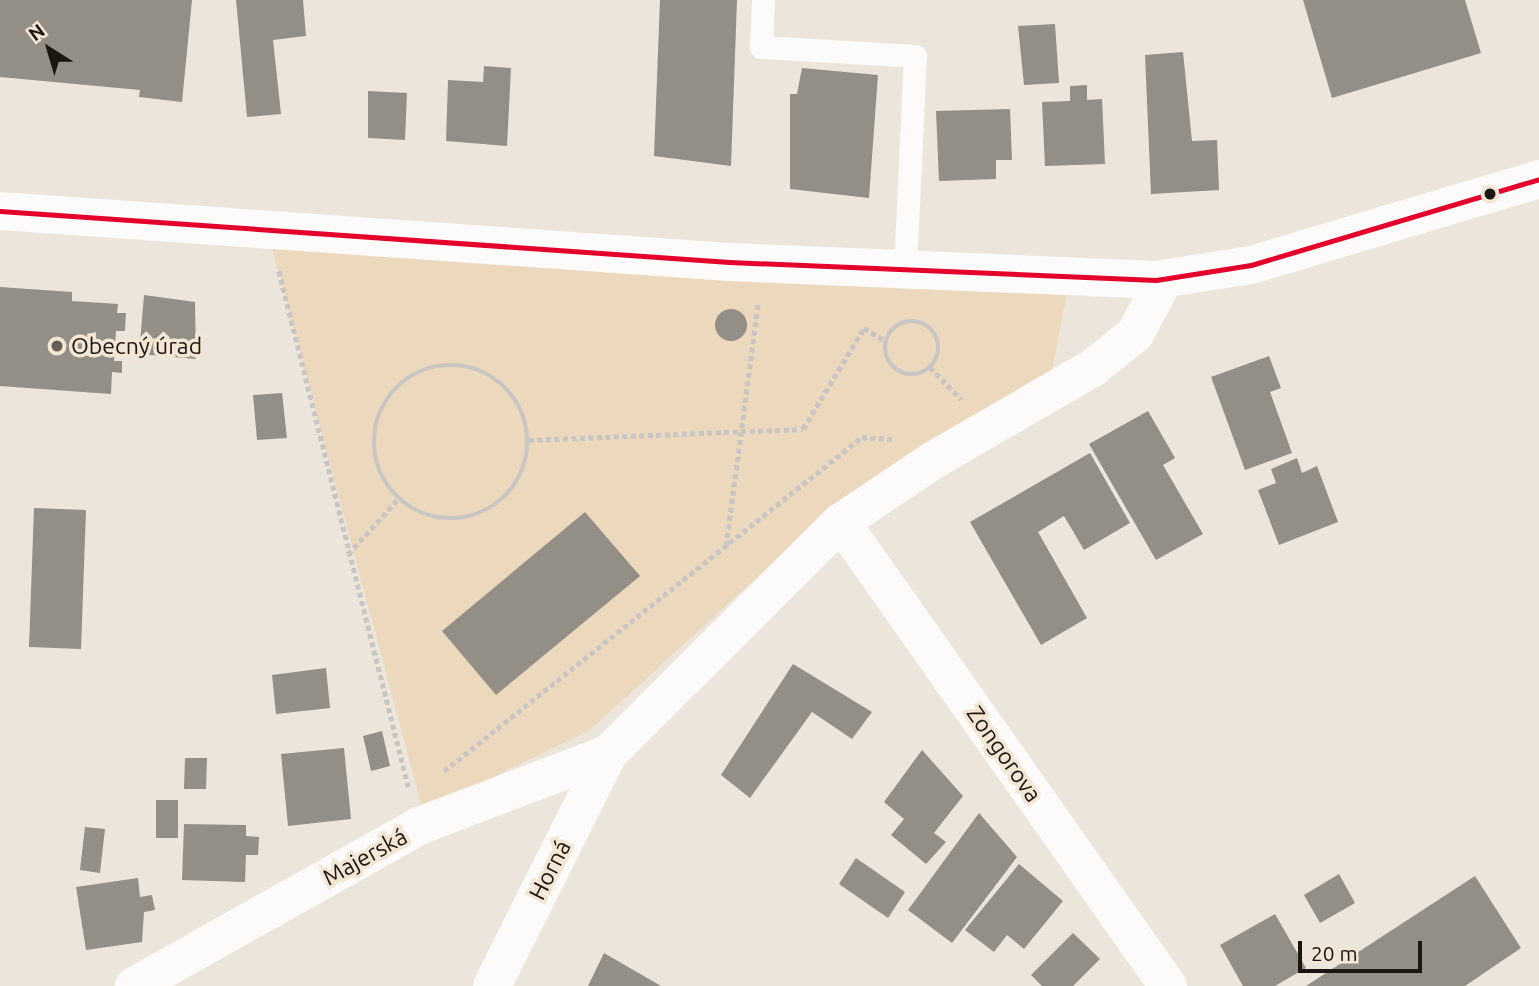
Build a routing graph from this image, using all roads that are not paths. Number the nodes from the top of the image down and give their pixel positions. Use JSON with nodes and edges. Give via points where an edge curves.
{"nodes":[{"id":1,"x":762,"y":0,"type":"edge"},
{"id":2,"x":1539,"y":179,"type":"edge"},
{"id":3,"x":0,"y":211,"type":"edge"},
{"id":4,"x":905,"y":271,"type":"junction"},
{"id":5,"x":1164,"y":279,"type":"junction"},
{"id":6,"x":841,"y":522,"type":"junction"},
{"id":7,"x":608,"y":754,"type":"junction"},
{"id":8,"x":134,"y":986,"type":"edge"},
{"id":9,"x":492,"y":986,"type":"edge"},
{"id":10,"x":1168,"y":986,"type":"edge"}],
"edges":[{"from":1,"to":4,"type":"lane","via":[[761,47],[915,56]]},
{"from":2,"to":5,"type":"street","via":[[1251,265]]},
{"from":3,"to":4,"type":"street"},
{"from":4,"to":5,"type":"street"},
{"from":5,"to":6,"type":"street","via":[[1135,334],[1094,367],[932,461]]},
{"from":6,"to":7,"type":"street"},
{"from":6,"to":10,"type":"street","name":"Zongorova"},
{"from":7,"to":8,"type":"street","name":"Majerská","via":[[419,826]]},
{"from":7,"to":9,"type":"street","name":"Horná"}]}
